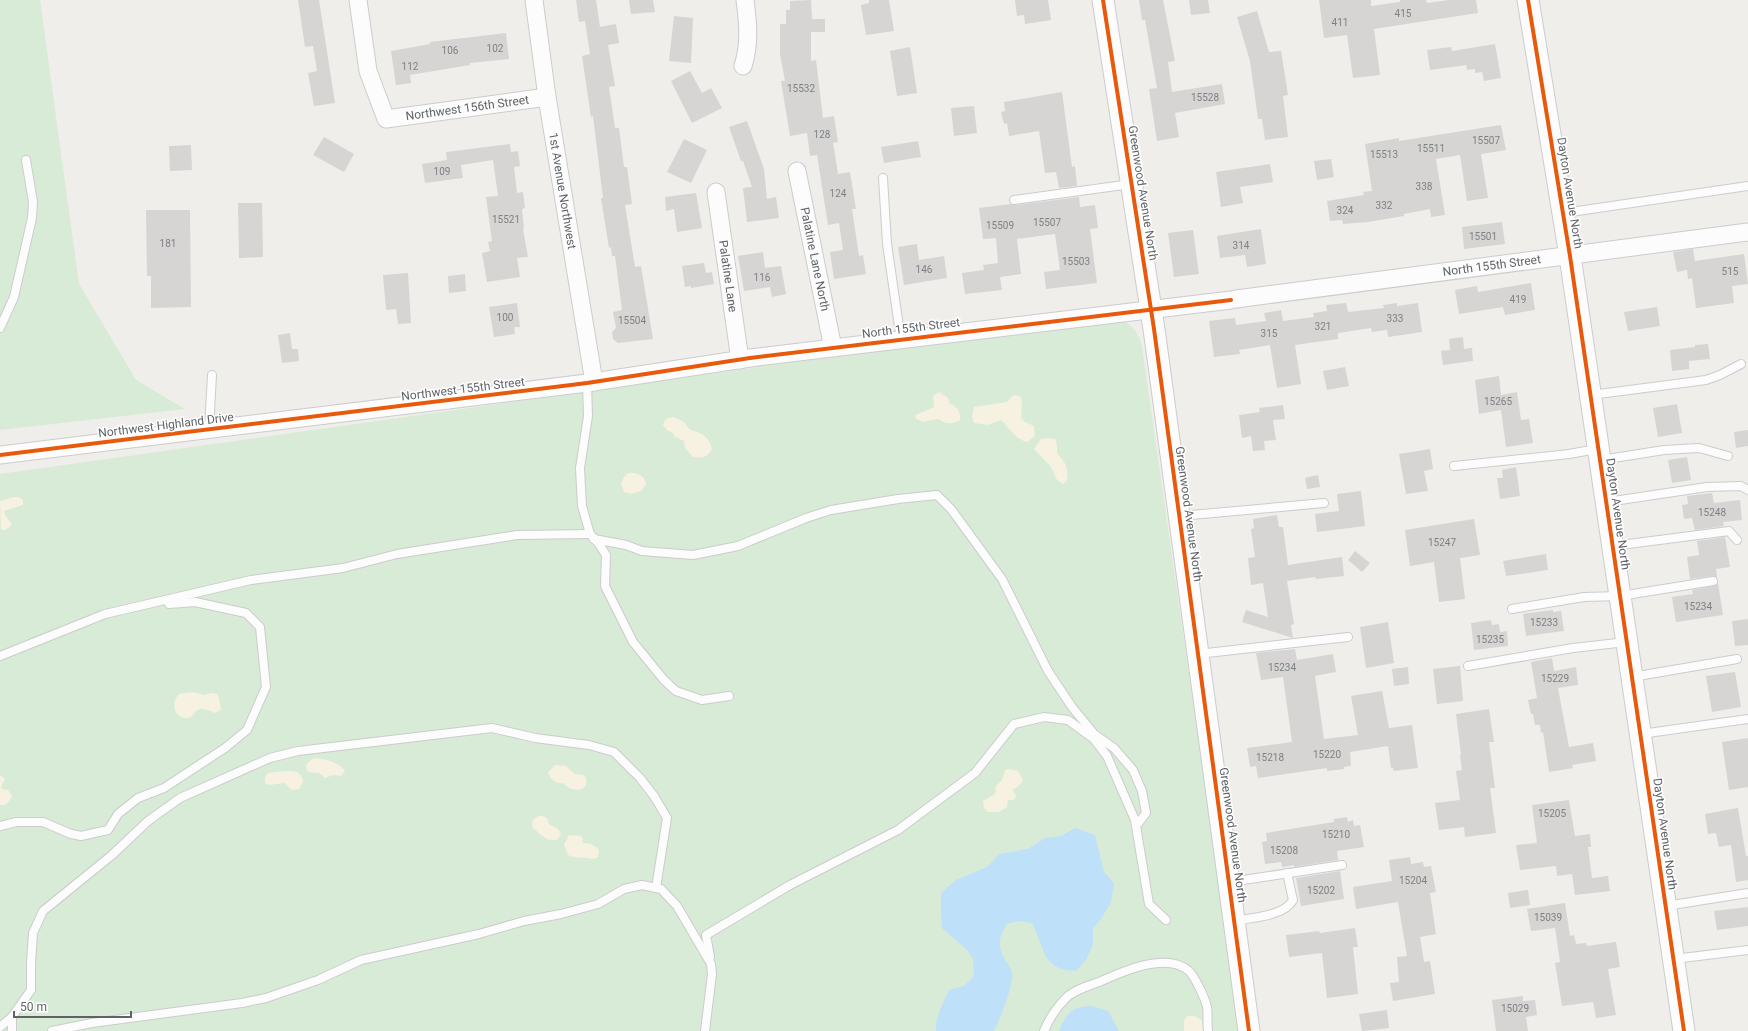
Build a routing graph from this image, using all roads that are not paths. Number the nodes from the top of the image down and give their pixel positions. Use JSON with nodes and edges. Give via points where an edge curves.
{"nodes":[{"id":1,"x":358,"y":0,"type":"edge"},
{"id":2,"x":534,"y":0,"type":"edge"},
{"id":3,"x":745,"y":0,"type":"edge"},
{"id":4,"x":1103,"y":0,"type":"edge"},
{"id":5,"x":1528,"y":0,"type":"edge"},
{"id":6,"x":743,"y":66,"type":"dead end"},
{"id":7,"x":547,"y":97,"type":"junction"},
{"id":8,"x":26,"y":160,"type":"dead end"},
{"id":9,"x":797,"y":171,"type":"dead end"},
{"id":10,"x":883,"y":178,"type":"dead end"},
{"id":11,"x":1132,"y":184,"type":"junction"},
{"id":12,"x":1748,"y":186,"type":"edge"},
{"id":13,"x":716,"y":192,"type":"dead end"},
{"id":14,"x":1014,"y":200,"type":"dead end"},
{"id":15,"x":1563,"y":213,"type":"junction"},
{"id":16,"x":1748,"y":232,"type":"edge"},
{"id":17,"x":1570,"y":256,"type":"junction"},
{"id":18,"x":1151,"y":309,"type":"junction"},
{"id":19,"x":0,"y":328,"type":"edge"},
{"id":20,"x":901,"y":340,"type":"junction"},
{"id":21,"x":833,"y":348,"type":"junction"},
{"id":22,"x":740,"y":360,"type":"junction"},
{"id":23,"x":1741,"y":364,"type":"dead end"},
{"id":24,"x":212,"y":375,"type":"dead end"},
{"id":25,"x":591,"y":383,"type":"junction"},
{"id":26,"x":1590,"y":395,"type":"junction"},
{"id":27,"x":334,"y":415,"type":"joint"},
{"id":28,"x":208,"y":429,"type":"junction"},
{"id":29,"x":1599,"y":454,"type":"junction"},
{"id":30,"x":0,"y":455,"type":"edge"},
{"id":31,"x":1728,"y":456,"type":"dead end"},
{"id":32,"x":1454,"y":466,"type":"dead end"},
{"id":33,"x":1748,"y":490,"type":"edge"},
{"id":34,"x":1606,"y":502,"type":"junction"},
{"id":35,"x":1324,"y":503,"type":"dead end"},
{"id":36,"x":1180,"y":516,"type":"junction"},
{"id":37,"x":592,"y":537,"type":"junction"},
{"id":38,"x":1737,"y":540,"type":"dead end"},
{"id":39,"x":1612,"y":546,"type":"junction"},
{"id":40,"x":1713,"y":582,"type":"dead end"},
{"id":41,"x":1620,"y":596,"type":"junction"},
{"id":42,"x":142,"y":606,"type":"junction"},
{"id":43,"x":1512,"y":609,"type":"dead end"},
{"id":44,"x":1348,"y":637,"type":"dead end"},
{"id":45,"x":1626,"y":642,"type":"junction"},
{"id":46,"x":1198,"y":654,"type":"junction"},
{"id":47,"x":0,"y":656,"type":"edge"},
{"id":48,"x":1737,"y":659,"type":"dead end"},
{"id":49,"x":1468,"y":666,"type":"dead end"},
{"id":50,"x":1632,"y":677,"type":"junction"},
{"id":51,"x":730,"y":696,"type":"dead end"},
{"id":52,"x":1748,"y":719,"type":"edge"},
{"id":53,"x":1640,"y":734,"type":"junction"},
{"id":54,"x":0,"y":826,"type":"edge"},
{"id":55,"x":1136,"y":826,"type":"junction"},
{"id":56,"x":1342,"y":865,"type":"dead end"},
{"id":57,"x":1287,"y":873,"type":"junction"},
{"id":58,"x":1229,"y":882,"type":"junction"},
{"id":59,"x":656,"y":888,"type":"junction"},
{"id":60,"x":1748,"y":893,"type":"edge"},
{"id":61,"x":1665,"y":906,"type":"junction"},
{"id":62,"x":1166,"y":920,"type":"dead end"},
{"id":63,"x":1234,"y":921,"type":"junction"},
{"id":64,"x":1748,"y":950,"type":"edge"},
{"id":65,"x":1673,"y":959,"type":"junction"},
{"id":66,"x":711,"y":964,"type":"junction"},
{"id":67,"x":12,"y":1017,"type":"junction"},
{"id":68,"x":0,"y":1027,"type":"edge"},
{"id":69,"x":12,"y":1031,"type":"edge"},
{"id":70,"x":52,"y":1031,"type":"edge"},
{"id":71,"x":705,"y":1031,"type":"edge"},
{"id":72,"x":1044,"y":1031,"type":"edge"},
{"id":73,"x":1208,"y":1031,"type":"edge"},
{"id":74,"x":1249,"y":1031,"type":"edge"},
{"id":75,"x":1684,"y":1031,"type":"edge"}],
"edges":[{"from":1,"to":7,"type":"street","name":"Northwest 156th Street","via":[[368,71],[386,118]]},
{"from":2,"to":7,"type":"street","name":"1st Avenue Northwest"},
{"from":3,"to":6,"type":"street","via":[[749,40]]},
{"from":4,"to":11,"type":"street","name":"Greenwood Avenue North"},
{"from":5,"to":15,"type":"street","name":"Dayton Avenue North"},
{"from":7,"to":25,"type":"street","name":"1st Avenue Northwest"},
{"from":8,"to":19,"type":"lane","via":[[33,202],[32,218],[14,298]]},
{"from":9,"to":21,"type":"street","name":"Palatine Lane North"},
{"from":10,"to":20,"type":"lane","via":[[887,244]]},
{"from":11,"to":14,"type":"lane"},
{"from":11,"to":18,"type":"street","name":"Greenwood Avenue North"},
{"from":12,"to":15,"type":"lane"},
{"from":13,"to":22,"type":"street","name":"Palatine Lane"},
{"from":15,"to":17,"type":"street","name":"Dayton Avenue North"},
{"from":16,"to":17,"type":"street","name":"North 155th Street"},
{"from":17,"to":18,"type":"street","name":"North 155th Street"},
{"from":17,"to":26,"type":"street","name":"Dayton Avenue North"},
{"from":18,"to":20,"type":"street","name":"North 155th Street"},
{"from":18,"to":36,"type":"street","name":"Greenwood Avenue North"},
{"from":20,"to":21,"type":"street","name":"North 155th Street"},
{"from":21,"to":22,"type":"street","name":"North 155th Street"},
{"from":22,"to":25,"type":"street","name":"North 155th Street"},
{"from":23,"to":26,"type":"lane","via":[[1706,380]]},
{"from":24,"to":28,"type":"lane"},
{"from":25,"to":27,"type":"street","name":"Northwest 155th Street"},
{"from":25,"to":37,"type":"lane","via":[[580,468],[582,506]]},
{"from":26,"to":29,"type":"street","name":"Dayton Avenue North"},
{"from":27,"to":28,"type":"street","name":"Northwest Highland Drive"},
{"from":28,"to":30,"type":"street","name":"Northwest Highland Drive"},
{"from":29,"to":31,"type":"lane","via":[[1699,448]]},
{"from":29,"to":32,"type":"lane","via":[[1569,454]]},
{"from":29,"to":34,"type":"street","name":"Dayton Avenue North"},
{"from":33,"to":34,"type":"lane","via":[[1741,486],[1708,487]]},
{"from":34,"to":39,"type":"street","name":"Dayton Avenue North"},
{"from":35,"to":36,"type":"lane"},
{"from":36,"to":46,"type":"street","name":"Greenwood Avenue North"},
{"from":37,"to":42,"type":"lane","via":[[517,535],[476,540],[397,554],[343,568],[251,580]]},
{"from":37,"to":51,"type":"lane","via":[[606,555],[605,586],[633,642],[664,680],[676,691],[702,700]]},
{"from":37,"to":55,"type":"lane","via":[[642,551],[693,555],[738,546],[831,510],[937,495],[1002,578],[1048,671],[1072,707],[1094,734],[1114,748],[1133,770],[1142,791],[1146,813]]},
{"from":38,"to":39,"type":"lane","via":[[1729,531]]},
{"from":39,"to":41,"type":"street","name":"Dayton Avenue North"},
{"from":40,"to":41,"type":"lane"},
{"from":41,"to":43,"type":"lane","via":[[1584,597]]},
{"from":41,"to":45,"type":"street","name":"Dayton Avenue North"},
{"from":42,"to":47,"type":"lane","via":[[105,614]]},
{"from":42,"to":54,"type":"lane","via":[[195,602],[246,613],[260,627],[266,687],[247,730],[225,748],[164,788],[138,798],[118,814],[108,830],[81,836],[43,822],[16,822]]},
{"from":44,"to":46,"type":"lane"},
{"from":45,"to":49,"type":"lane","via":[[1573,648]]},
{"from":45,"to":50,"type":"street","name":"Dayton Avenue North"},
{"from":46,"to":58,"type":"street","name":"Greenwood Avenue North"},
{"from":48,"to":50,"type":"lane"},
{"from":50,"to":53,"type":"street","name":"Dayton Avenue North"},
{"from":52,"to":53,"type":"lane"},
{"from":53,"to":61,"type":"street","name":"Dayton Avenue North"},
{"from":55,"to":62,"type":"lane","via":[[1149,904]]},
{"from":55,"to":66,"type":"lane","via":[[1107,756],[1094,739],[1068,720],[1044,717],[1014,724],[975,773],[898,830],[790,885],[706,935]]},
{"from":56,"to":57,"type":"lane"},
{"from":57,"to":58,"type":"lane"},
{"from":57,"to":63,"type":"lane","via":[[1293,900],[1290,906],[1273,914]]},
{"from":58,"to":63,"type":"street","name":"Greenwood Avenue North"},
{"from":59,"to":66,"type":"lane","via":[[661,889],[677,906]]},
{"from":59,"to":67,"type":"lane","via":[[667,818],[640,778],[614,752],[589,745],[535,738],[492,728],[298,752],[270,758],[180,798],[148,821],[112,855],[44,911],[33,933],[31,990]]},
{"from":59,"to":70,"type":"lane","via":[[642,885],[624,890],[598,904],[562,914],[361,960],[318,980],[266,998]]},
{"from":60,"to":61,"type":"lane"},
{"from":61,"to":65,"type":"street","name":"Dayton Avenue North"},
{"from":63,"to":74,"type":"street","name":"Greenwood Avenue North"},
{"from":64,"to":65,"type":"lane"},
{"from":65,"to":75,"type":"street","name":"Dayton Avenue North"},
{"from":66,"to":71,"type":"lane"},
{"from":67,"to":68,"type":"lane"},
{"from":67,"to":69,"type":"lane"},
{"from":72,"to":73,"type":"lane","via":[[1050,1017],[1067,998],[1118,973],[1155,963],[1177,965],[1188,971],[1206,1005]]}]}
